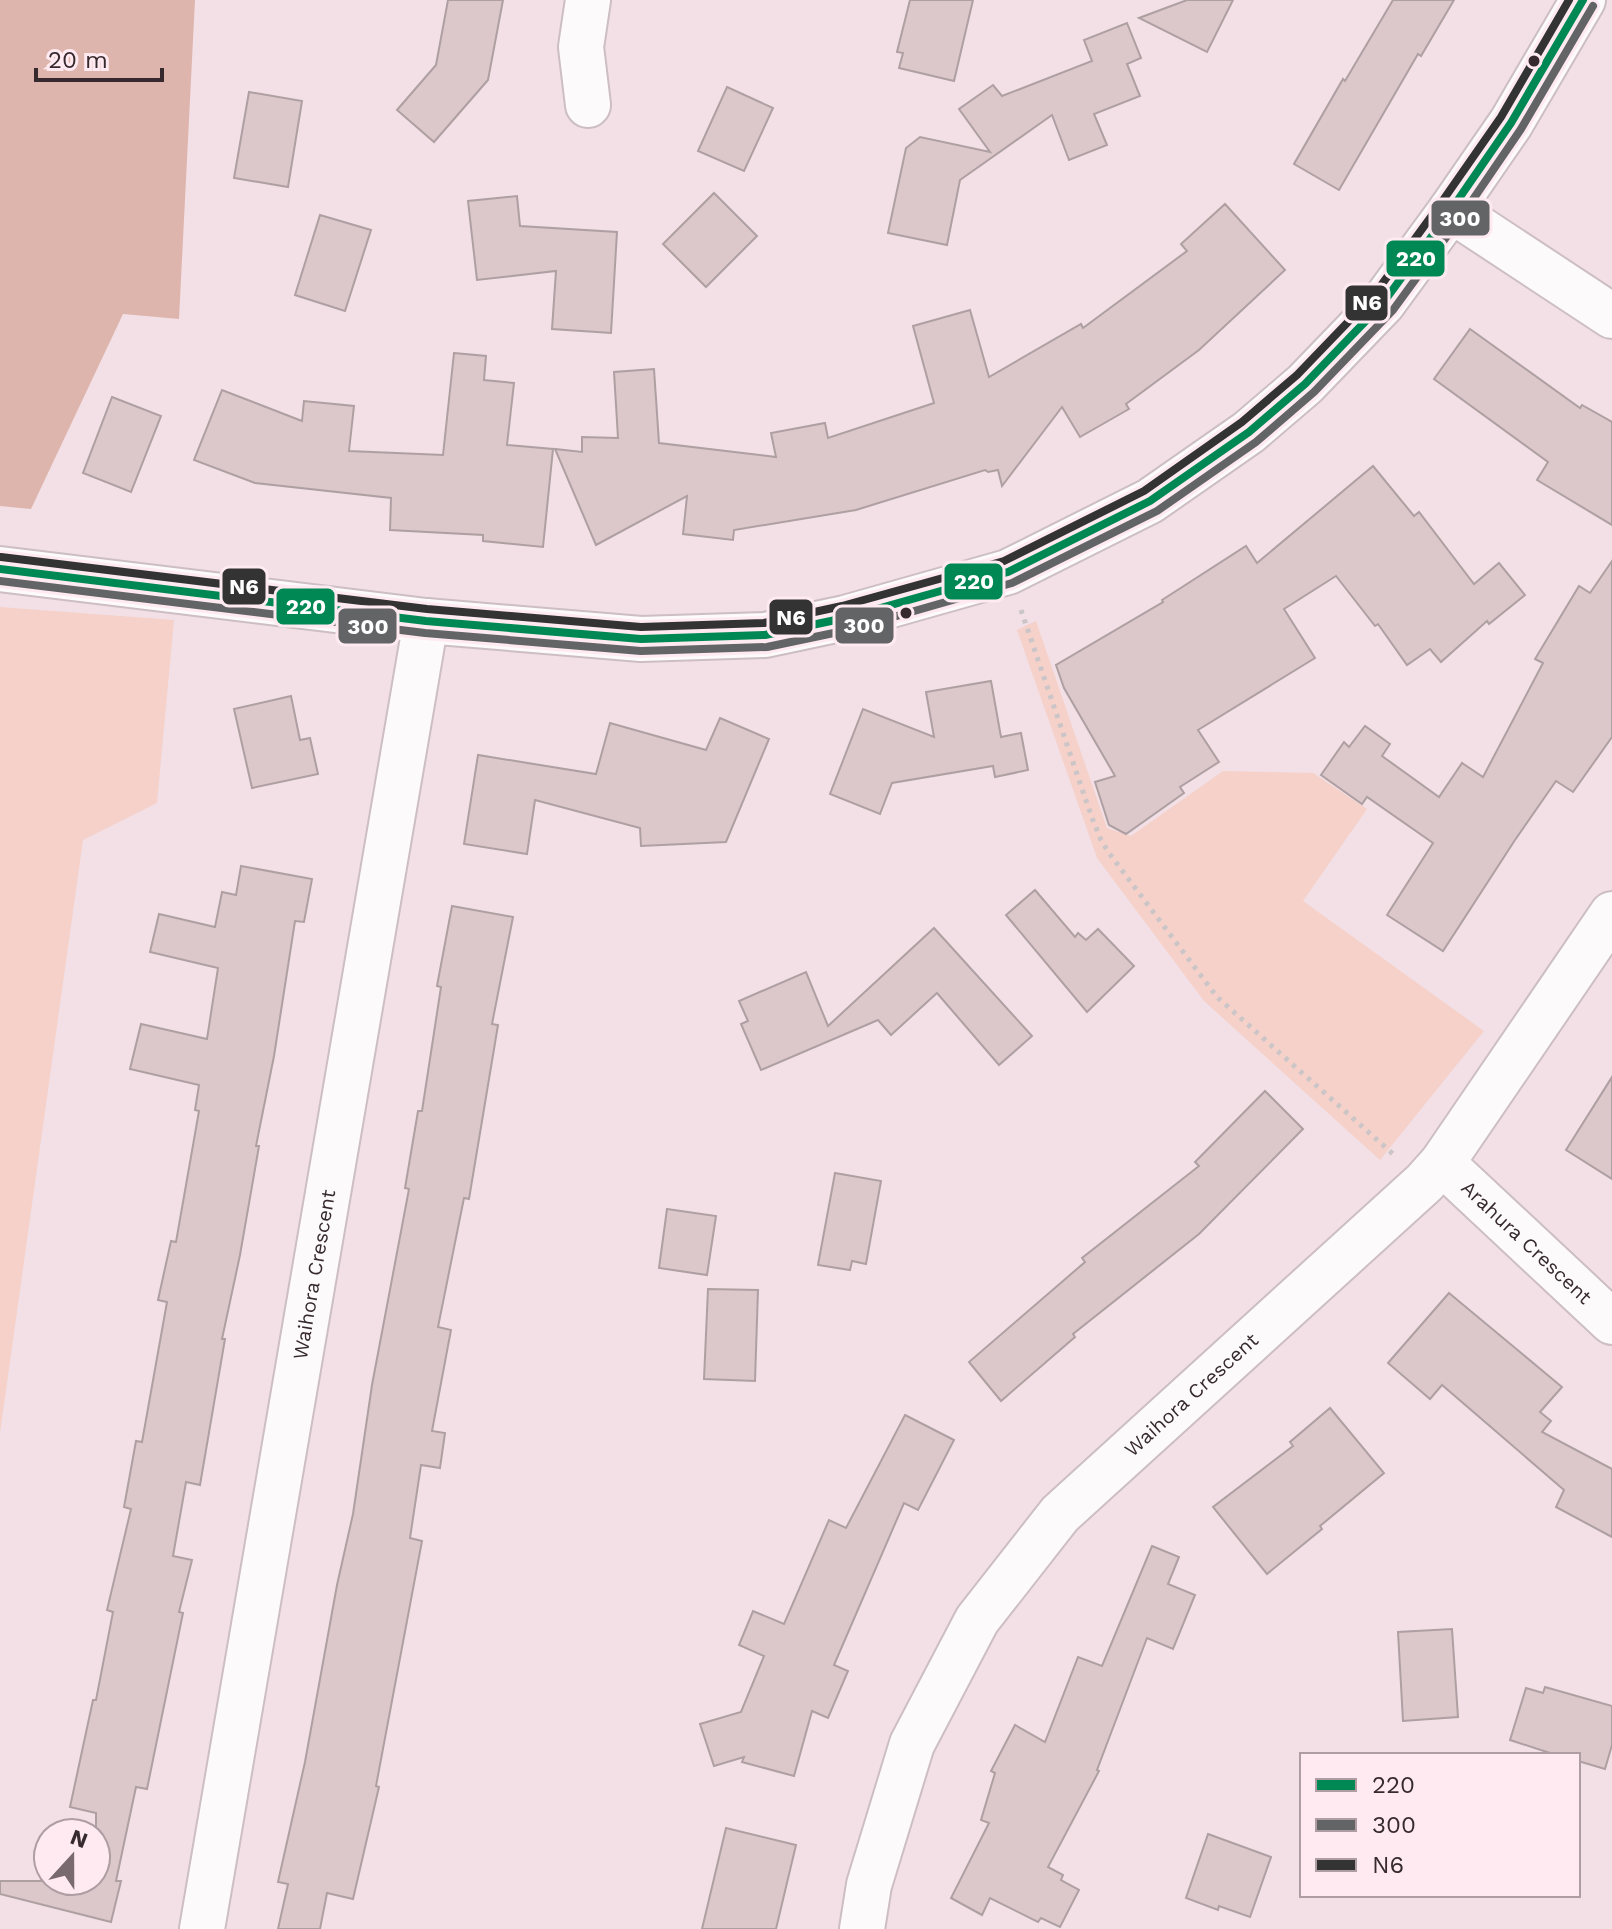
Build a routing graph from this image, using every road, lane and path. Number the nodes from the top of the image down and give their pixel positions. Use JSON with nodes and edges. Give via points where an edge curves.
{"nodes":[{"id":1,"x":588,"y":0,"type":"edge"},
{"id":2,"x":1583,"y":0,"type":"edge"},
{"id":3,"x":588,"y":105,"type":"dead end"},
{"id":4,"x":1451,"y":210,"type":"junction"},
{"id":5,"x":1612,"y":316,"type":"edge"},
{"id":6,"x":0,"y":569,"type":"edge"},
{"id":7,"x":1008,"y":572,"type":"junction"},
{"id":8,"x":426,"y":621,"type":"junction"},
{"id":9,"x":1612,"y":914,"type":"edge"},
{"id":10,"x":1433,"y":1173,"type":"junction"},
{"id":11,"x":1612,"y":1322,"type":"edge"},
{"id":12,"x":202,"y":1929,"type":"edge"},
{"id":13,"x":862,"y":1929,"type":"edge"}],
"edges":[{"from":1,"to":3,"type":"street","via":[[581,47]]},
{"from":2,"to":4,"type":"street","via":[[1511,123]]},
{"from":4,"to":5,"type":"street"},
{"from":4,"to":7,"type":"street","via":[[1383,303],[1305,384],[1249,432],[1150,501]]},
{"from":6,"to":8,"type":"street"},
{"from":7,"to":8,"type":"street","via":[[765,635],[641,639]]},
{"from":7,"to":10,"type":"path","via":[[1092,818],[1109,853],[1217,997]]},
{"from":8,"to":12,"type":"street","name":"Waihora Crescent"},
{"from":9,"to":10,"type":"street","name":"Waihora Crescent"},
{"from":10,"to":11,"type":"street","name":"Arahura Crescent"},
{"from":10,"to":13,"type":"street","name":"Waihora Crescent","via":[[1060,1514],[977,1620],[912,1744],[869,1885]]}]}
